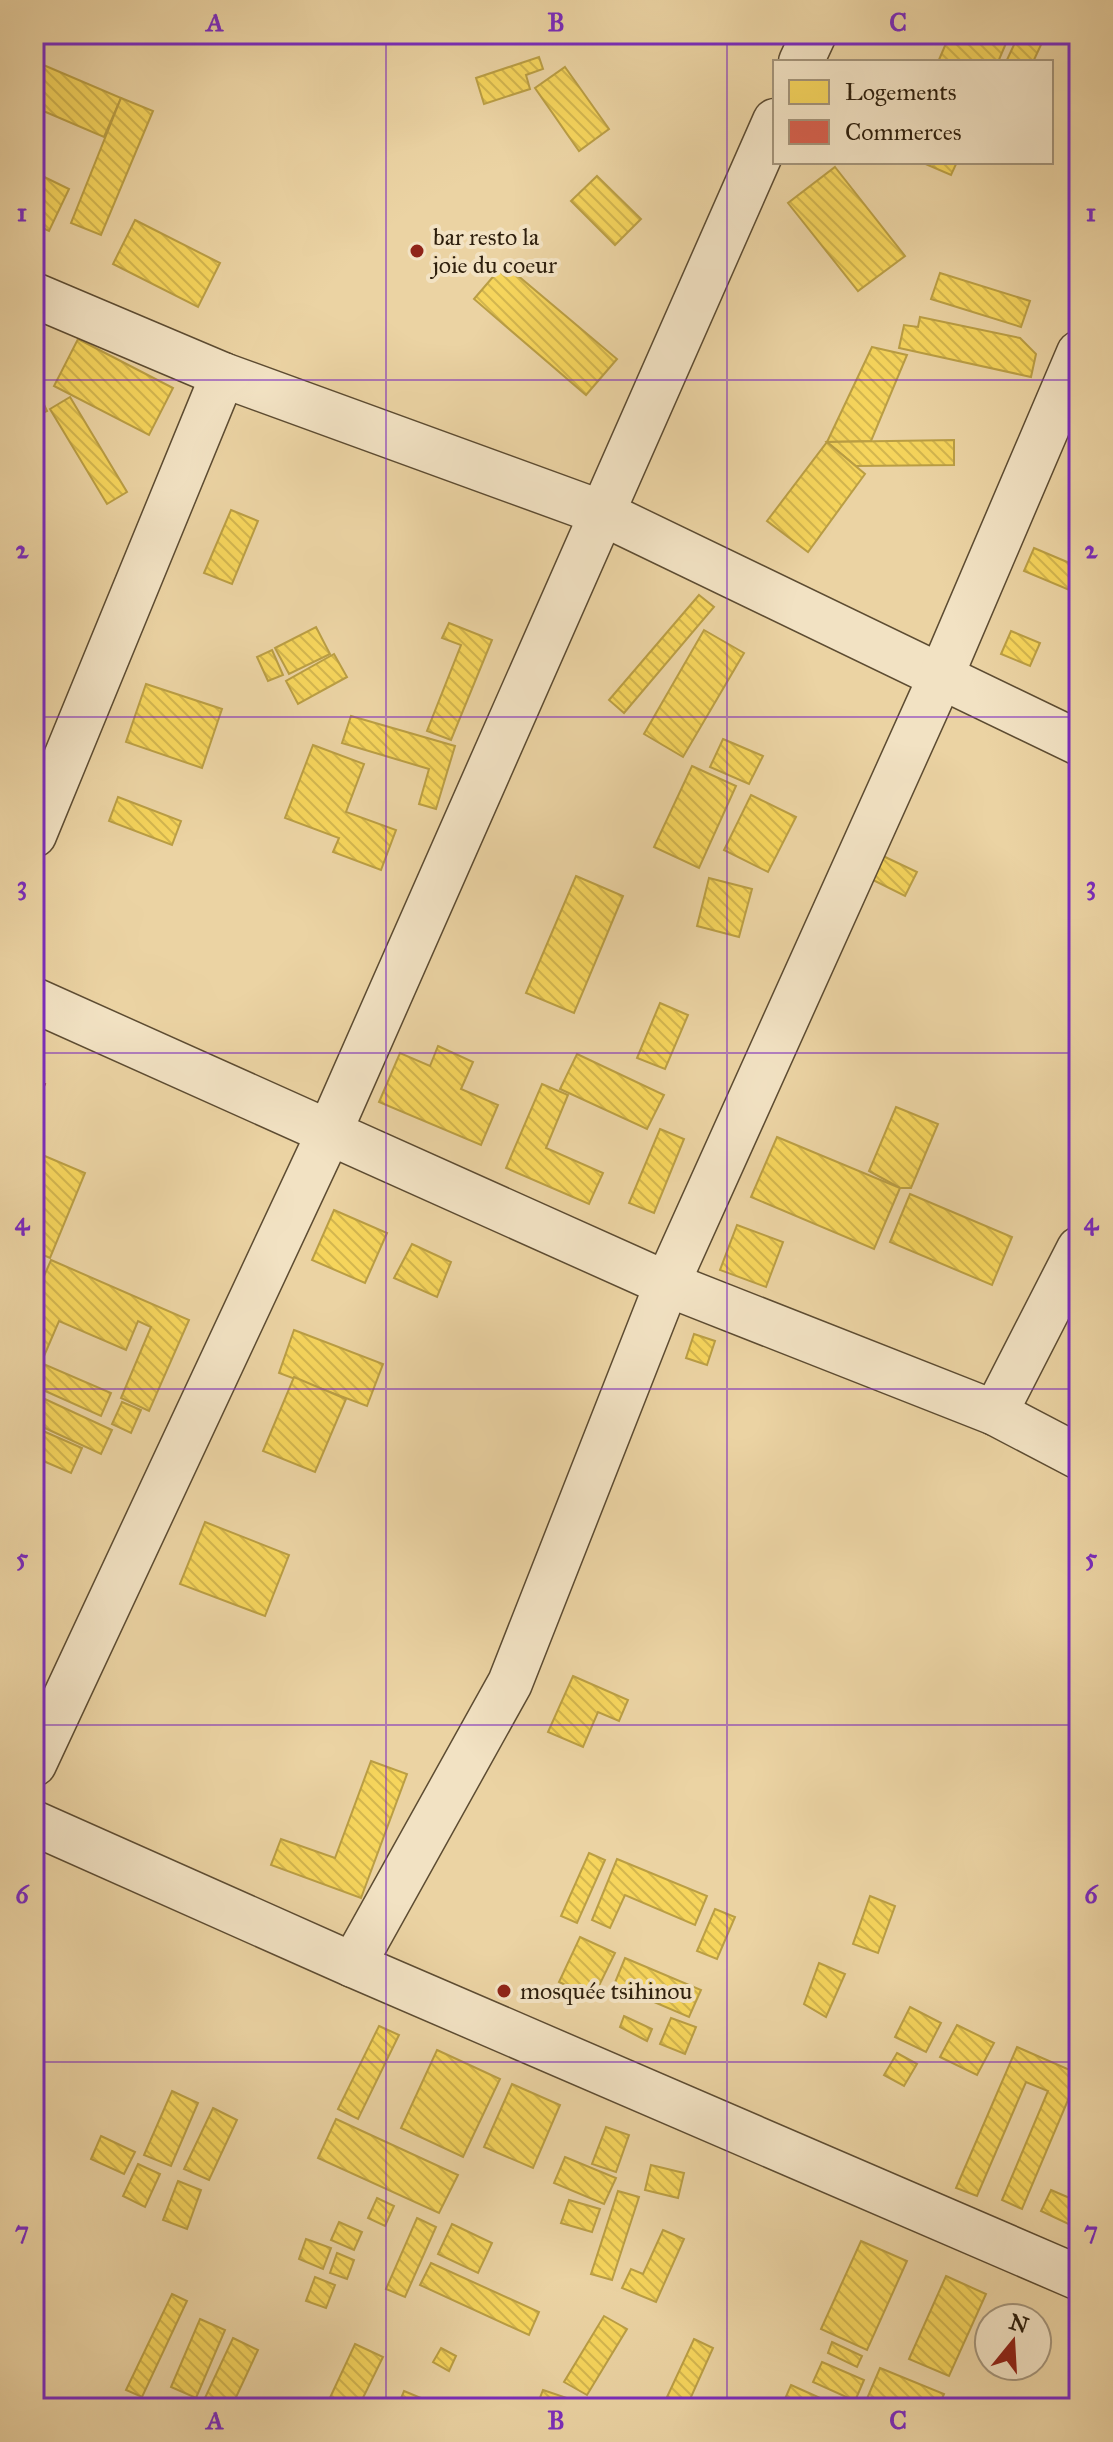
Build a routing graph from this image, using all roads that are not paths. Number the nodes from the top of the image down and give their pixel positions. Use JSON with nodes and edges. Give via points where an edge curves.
{"nodes":[{"id":1,"x":814,"y":34,"type":"edge"},
{"id":2,"x":802,"y":60,"type":"edge"},
{"id":3,"x":773,"y":126,"type":"edge"},
{"id":4,"x":34,"y":295,"type":"edge"},
{"id":5,"x":1079,"y":353,"type":"edge"},
{"id":6,"x":223,"y":375,"type":"junction"},
{"id":7,"x":602,"y":513,"type":"junction"},
{"id":8,"x":941,"y":676,"type":"junction"},
{"id":9,"x":1079,"y":743,"type":"edge"},
{"id":10,"x":34,"y":835,"type":"edge"},
{"id":11,"x":34,"y":1000,"type":"edge"},
{"id":12,"x":328,"y":1135,"type":"junction"},
{"id":13,"x":1079,"y":1249,"type":"edge"},
{"id":14,"x":667,"y":1284,"type":"junction"},
{"id":15,"x":995,"y":1413,"type":"junction"},
{"id":16,"x":1079,"y":1457,"type":"edge"},
{"id":17,"x":34,"y":1764,"type":"edge"},
{"id":18,"x":34,"y":1823,"type":"edge"},
{"id":19,"x":353,"y":1965,"type":"junction"},
{"id":20,"x":1079,"y":2278,"type":"edge"}],
"edges":[{"from":1,"to":2,"type":"street"},
{"from":3,"to":7,"type":"street"},
{"from":4,"to":6,"type":"street"},
{"from":5,"to":8,"type":"street"},
{"from":6,"to":7,"type":"street"},
{"from":6,"to":10,"type":"street"},
{"from":7,"to":8,"type":"street"},
{"from":7,"to":12,"type":"street"},
{"from":8,"to":9,"type":"street"},
{"from":8,"to":14,"type":"street"},
{"from":11,"to":12,"type":"street"},
{"from":12,"to":14,"type":"street"},
{"from":12,"to":17,"type":"street"},
{"from":13,"to":15,"type":"street"},
{"from":14,"to":15,"type":"street"},
{"from":14,"to":19,"type":"street","via":[[510,1683]]},
{"from":15,"to":16,"type":"street"},
{"from":18,"to":19,"type":"street"},
{"from":19,"to":20,"type":"street"}]}
